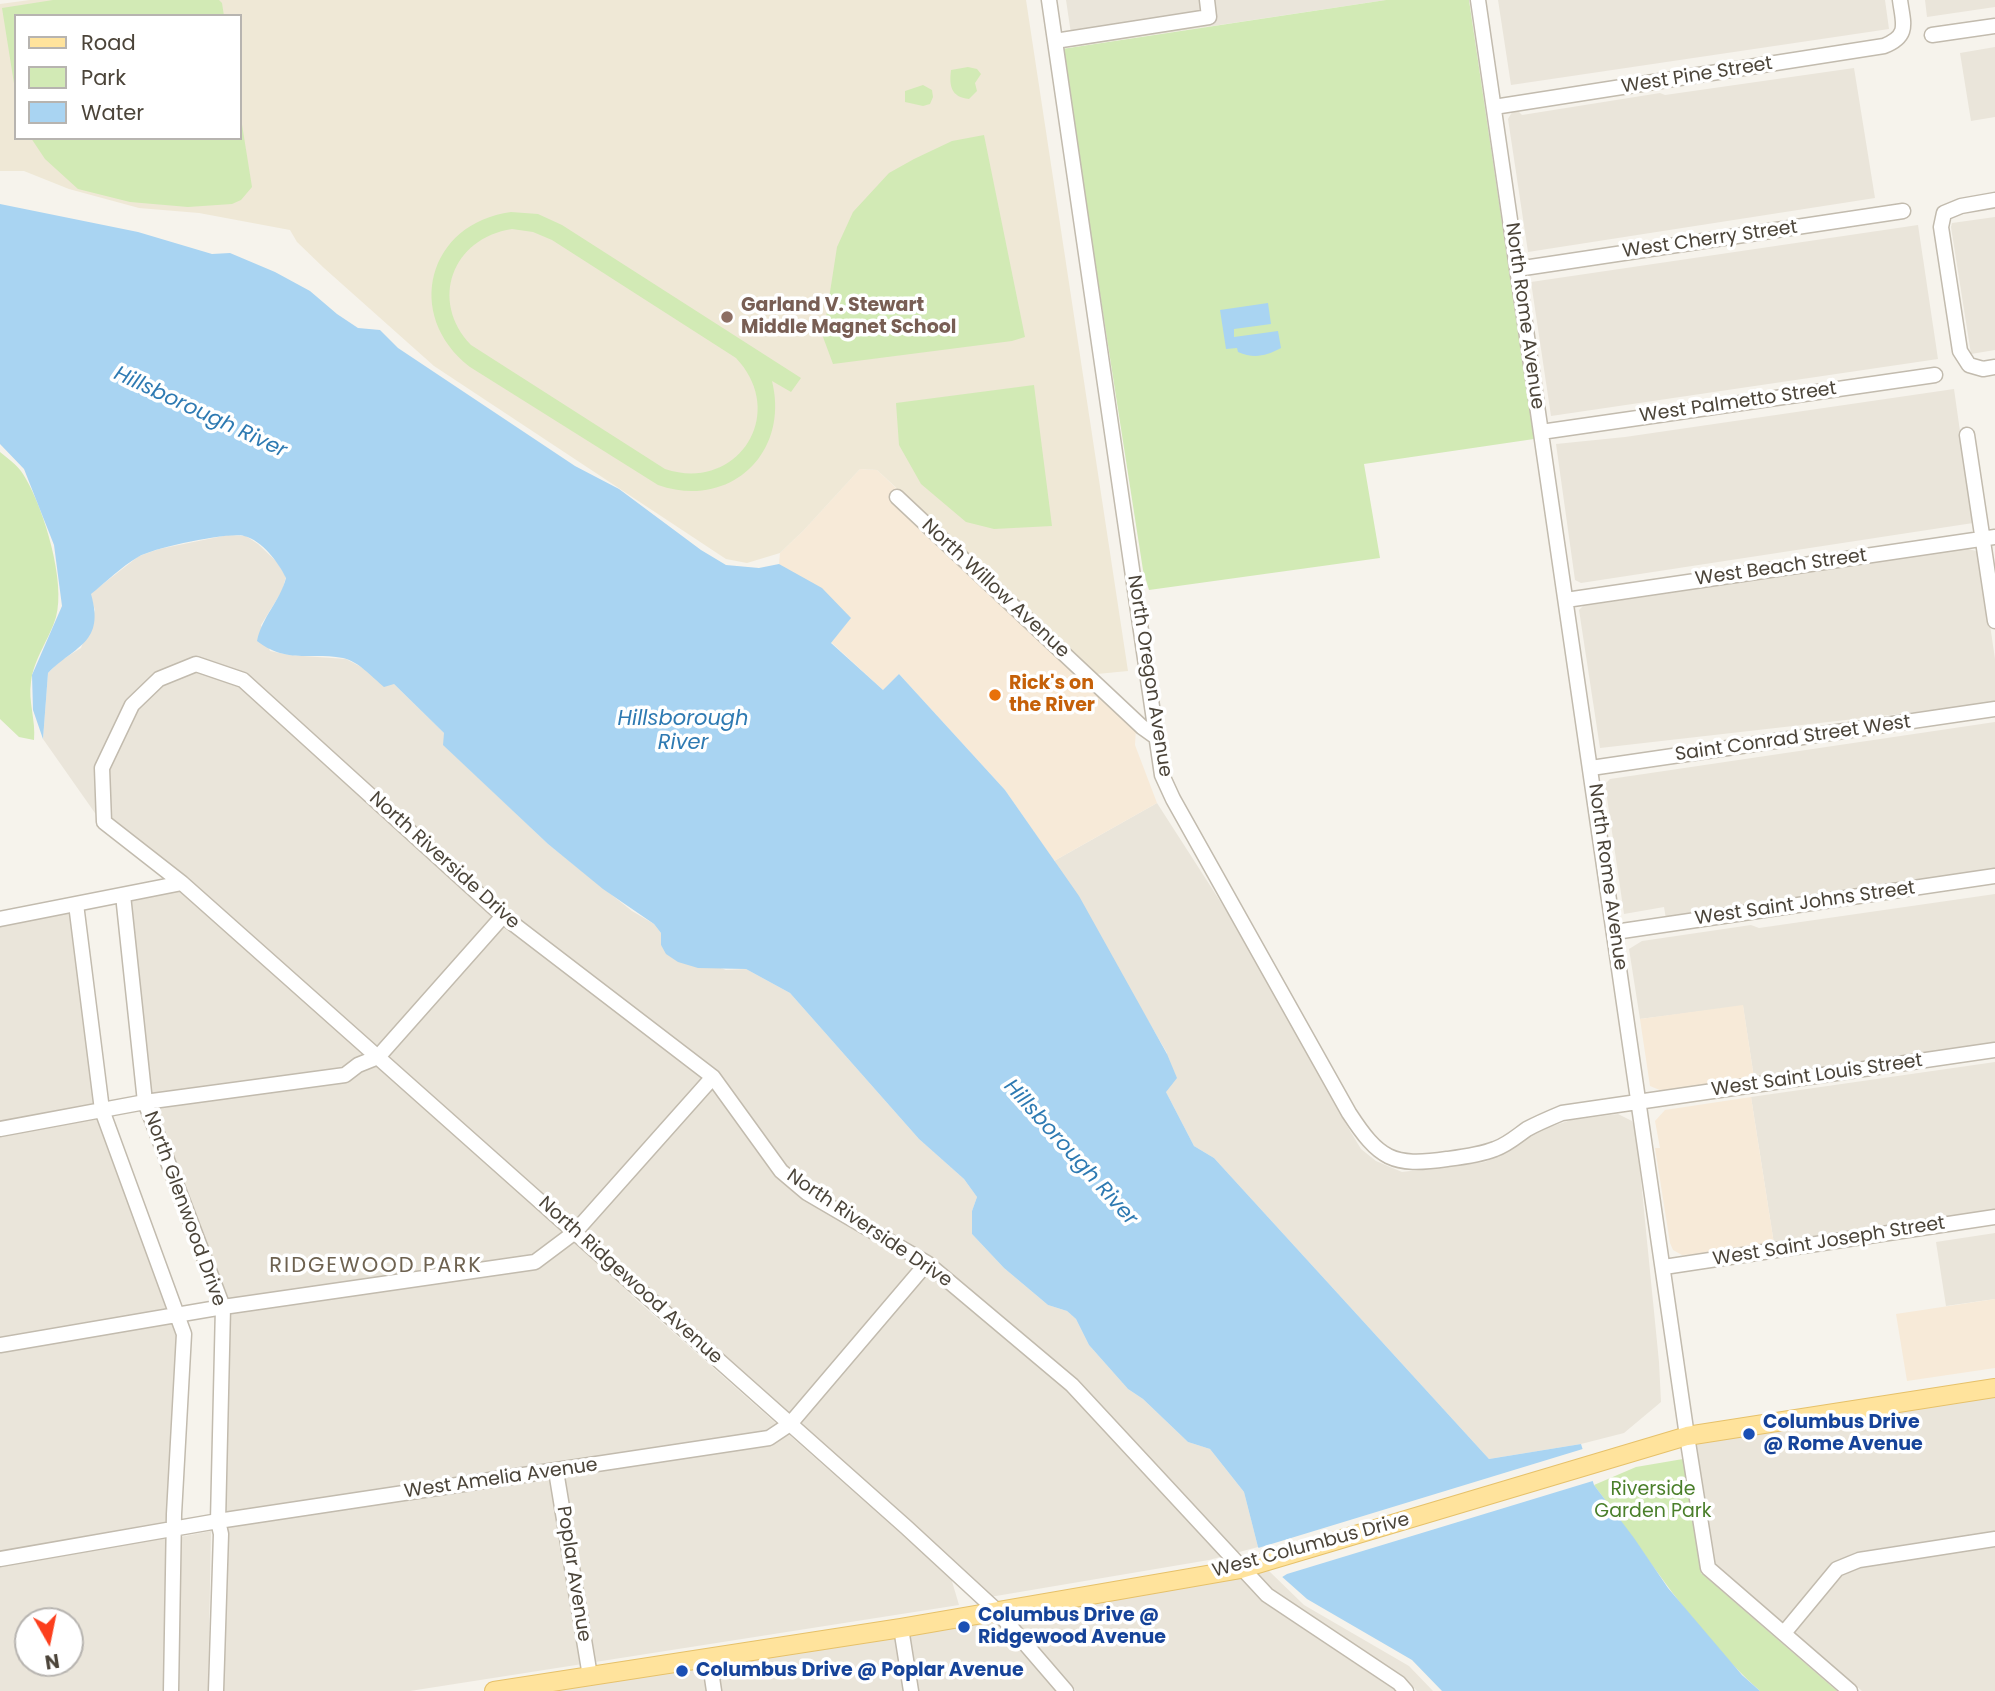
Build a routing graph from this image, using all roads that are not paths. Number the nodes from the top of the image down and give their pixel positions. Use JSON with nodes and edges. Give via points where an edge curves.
{"nodes":[{"id":1,"x":1049,"y":0,"type":"edge"},
{"id":2,"x":1207,"y":0,"type":"edge"},
{"id":3,"x":1478,"y":0,"type":"edge"},
{"id":4,"x":1900,"y":0,"type":"edge"},
{"id":5,"x":1995,"y":26,"type":"edge"},
{"id":6,"x":1932,"y":35,"type":"dead end"},
{"id":7,"x":1055,"y":41,"type":"junction"},
{"id":8,"x":1494,"y":107,"type":"junction"},
{"id":9,"x":1995,"y":200,"type":"edge"},
{"id":10,"x":1903,"y":211,"type":"dead end"},
{"id":11,"x":1517,"y":268,"type":"junction"},
{"id":12,"x":1995,"y":367,"type":"edge"},
{"id":13,"x":1935,"y":375,"type":"dead end"},
{"id":14,"x":1541,"y":432,"type":"junction"},
{"id":15,"x":1967,"y":435,"type":"dead end"},
{"id":16,"x":897,"y":497,"type":"dead end"},
{"id":17,"x":1989,"y":537,"type":"edge"},
{"id":18,"x":1566,"y":600,"type":"junction"},
{"id":19,"x":1995,"y":621,"type":"edge"},
{"id":20,"x":132,"y":705,"type":"joint"},
{"id":21,"x":1995,"y":709,"type":"edge"},
{"id":22,"x":1156,"y":737,"type":"junction"},
{"id":23,"x":1591,"y":768,"type":"junction"},
{"id":24,"x":1995,"y":876,"type":"edge"},
{"id":25,"x":182,"y":883,"type":"junction"},
{"id":26,"x":122,"y":895,"type":"junction"},
{"id":27,"x":76,"y":904,"type":"junction"},
{"id":28,"x":503,"y":916,"type":"junction"},
{"id":29,"x":0,"y":919,"type":"edge"},
{"id":30,"x":1615,"y":932,"type":"junction"},
{"id":31,"x":1995,"y":1050,"type":"edge"},
{"id":32,"x":378,"y":1057,"type":"junction"},
{"id":33,"x":713,"y":1077,"type":"junction"},
{"id":34,"x":145,"y":1102,"type":"junction"},
{"id":35,"x":1639,"y":1102,"type":"junction"},
{"id":36,"x":102,"y":1110,"type":"junction"},
{"id":37,"x":0,"y":1129,"type":"edge"},
{"id":38,"x":1995,"y":1217,"type":"edge"},
{"id":39,"x":575,"y":1232,"type":"junction"},
{"id":40,"x":927,"y":1263,"type":"junction"},
{"id":41,"x":1664,"y":1267,"type":"junction"},
{"id":42,"x":223,"y":1307,"type":"junction"},
{"id":43,"x":178,"y":1315,"type":"junction"},
{"id":44,"x":0,"y":1345,"type":"edge"},
{"id":45,"x":1995,"y":1388,"type":"edge"},
{"id":46,"x":790,"y":1424,"type":"junction"},
{"id":47,"x":1687,"y":1436,"type":"junction"},
{"id":48,"x":556,"y":1471,"type":"junction"},
{"id":49,"x":218,"y":1521,"type":"junction"},
{"id":50,"x":173,"y":1530,"type":"junction"},
{"id":51,"x":1995,"y":1539,"type":"edge"},
{"id":52,"x":0,"y":1559,"type":"edge"},
{"id":53,"x":1241,"y":1569,"type":"junction"},
{"id":54,"x":997,"y":1611,"type":"junction"},
{"id":55,"x":901,"y":1628,"type":"junction"},
{"id":56,"x":1784,"y":1633,"type":"junction"},
{"id":57,"x":709,"y":1657,"type":"junction"},
{"id":58,"x":590,"y":1676,"type":"junction"},
{"id":59,"x":515,"y":1689,"type":"edge"},
{"id":60,"x":171,"y":1691,"type":"edge"},
{"id":61,"x":216,"y":1691,"type":"edge"},
{"id":62,"x":494,"y":1691,"type":"edge"},
{"id":63,"x":714,"y":1691,"type":"edge"},
{"id":64,"x":911,"y":1691,"type":"edge"},
{"id":65,"x":1066,"y":1691,"type":"edge"},
{"id":66,"x":1406,"y":1691,"type":"edge"},
{"id":67,"x":1850,"y":1691,"type":"edge"}],
"edges":[{"from":1,"to":7,"type":"street","name":"North Oregon Avenue"},
{"from":2,"to":7,"type":"street","via":[[1209,17]]},
{"from":3,"to":8,"type":"street","name":"North Rome Avenue"},
{"from":4,"to":8,"type":"street","name":"West Pine Street","via":[[1904,26],[1898,40],[1884,46]]},
{"from":5,"to":6,"type":"street"},
{"from":7,"to":22,"type":"street","name":"North Oregon Avenue"},
{"from":8,"to":11,"type":"street","name":"North Rome Avenue"},
{"from":9,"to":12,"type":"street","via":[[1944,213],[1941,227],[1960,351],[1969,365]]},
{"from":10,"to":11,"type":"street","name":"West Cherry Street"},
{"from":11,"to":14,"type":"street","name":"North Rome Avenue"},
{"from":13,"to":14,"type":"street","name":"West Palmetto Street"},
{"from":14,"to":18,"type":"street","name":"North Rome Avenue"},
{"from":15,"to":17,"type":"street"},
{"from":16,"to":22,"type":"street","name":"North Willow Avenue"},
{"from":17,"to":18,"type":"street","name":"West Beach Street"},
{"from":17,"to":19,"type":"street"},
{"from":18,"to":23,"type":"street","name":"North Rome Avenue"},
{"from":20,"to":25,"type":"street","name":"North Ridgewood Avenue","via":[[102,768],[104,822]]},
{"from":20,"to":28,"type":"street","name":"North Riverside Drive","via":[[159,679],[196,664],[243,680]]},
{"from":21,"to":23,"type":"street","name":"Saint Conrad Street West"},
{"from":22,"to":35,"type":"street","name":"North Oregon Avenue","via":[[1162,775],[1173,799],[1349,1113],[1379,1152],[1418,1163],[1484,1153],[1562,1113]]},
{"from":23,"to":30,"type":"street","name":"North Rome Avenue"},
{"from":24,"to":30,"type":"street","name":"West Saint Johns Street"},
{"from":25,"to":26,"type":"street"},
{"from":25,"to":32,"type":"street","name":"North Ridgewood Avenue"},
{"from":26,"to":27,"type":"street"},
{"from":26,"to":34,"type":"street","name":"North Glenwood Drive"},
{"from":27,"to":29,"type":"street"},
{"from":27,"to":36,"type":"street"},
{"from":28,"to":32,"type":"street"},
{"from":28,"to":33,"type":"street","name":"North Riverside Drive"},
{"from":30,"to":35,"type":"street","name":"North Rome Avenue"},
{"from":31,"to":35,"type":"street","name":"West Saint Louis Street"},
{"from":32,"to":34,"type":"street","via":[[345,1075]]},
{"from":32,"to":39,"type":"street","name":"North Ridgewood Avenue"},
{"from":33,"to":39,"type":"street"},
{"from":33,"to":40,"type":"street","name":"North Riverside Drive","via":[[781,1171],[807,1193]]},
{"from":34,"to":36,"type":"street"},
{"from":34,"to":42,"type":"street","name":"North Glenwood Drive"},
{"from":35,"to":41,"type":"street","name":"North Rome Avenue"},
{"from":36,"to":37,"type":"street"},
{"from":36,"to":43,"type":"street"},
{"from":38,"to":41,"type":"street","name":"West Saint Joseph Street"},
{"from":39,"to":42,"type":"street","via":[[535,1262]]},
{"from":39,"to":46,"type":"street","name":"North Ridgewood Avenue"},
{"from":40,"to":46,"type":"street","name":"West Amelia Avenue"},
{"from":40,"to":53,"type":"street","name":"North Riverside Drive","via":[[1072,1385]]},
{"from":41,"to":47,"type":"street","name":"North Rome Avenue"},
{"from":42,"to":43,"type":"street"},
{"from":42,"to":49,"type":"street","name":"North Glenwood Drive"},
{"from":43,"to":44,"type":"street"},
{"from":43,"to":50,"type":"street","via":[[184,1334]]},
{"from":45,"to":47,"type":"main road","name":"West Columbus Drive"},
{"from":46,"to":48,"type":"street","name":"West Amelia Avenue","via":[[769,1438]]},
{"from":46,"to":54,"type":"street","name":"North Ridgewood Avenue"},
{"from":47,"to":53,"type":"main road","name":"West Columbus Drive"},
{"from":47,"to":56,"type":"street","name":"North Rome Avenue","via":[[1708,1568]]},
{"from":48,"to":49,"type":"street","name":"West Amelia Avenue"},
{"from":48,"to":58,"type":"street","name":"Poplar Avenue"},
{"from":49,"to":50,"type":"street","name":"West Amelia Avenue"},
{"from":49,"to":61,"type":"street","name":"North Glenwood Drive","via":[[222,1534]]},
{"from":50,"to":52,"type":"street","name":"West Amelia Avenue"},
{"from":50,"to":60,"type":"street"},
{"from":51,"to":56,"type":"street","via":[[1859,1560],[1837,1569]]},
{"from":53,"to":54,"type":"main road","name":"West Columbus Drive"},
{"from":53,"to":66,"type":"street","name":"North Riverside Drive","via":[[1267,1595]]},
{"from":54,"to":55,"type":"main road","name":"West Columbus Drive"},
{"from":54,"to":65,"type":"street","name":"North Ridgewood Avenue"},
{"from":55,"to":57,"type":"main road","name":"West Columbus Drive"},
{"from":55,"to":64,"type":"street"},
{"from":56,"to":67,"type":"street","name":"North Rome Avenue"},
{"from":57,"to":58,"type":"main road","name":"West Columbus Drive"},
{"from":57,"to":63,"type":"street"},
{"from":58,"to":59,"type":"main road","name":"West Columbus Drive"},
{"from":59,"to":62,"type":"main road","name":"West Columbus Drive"}]}
